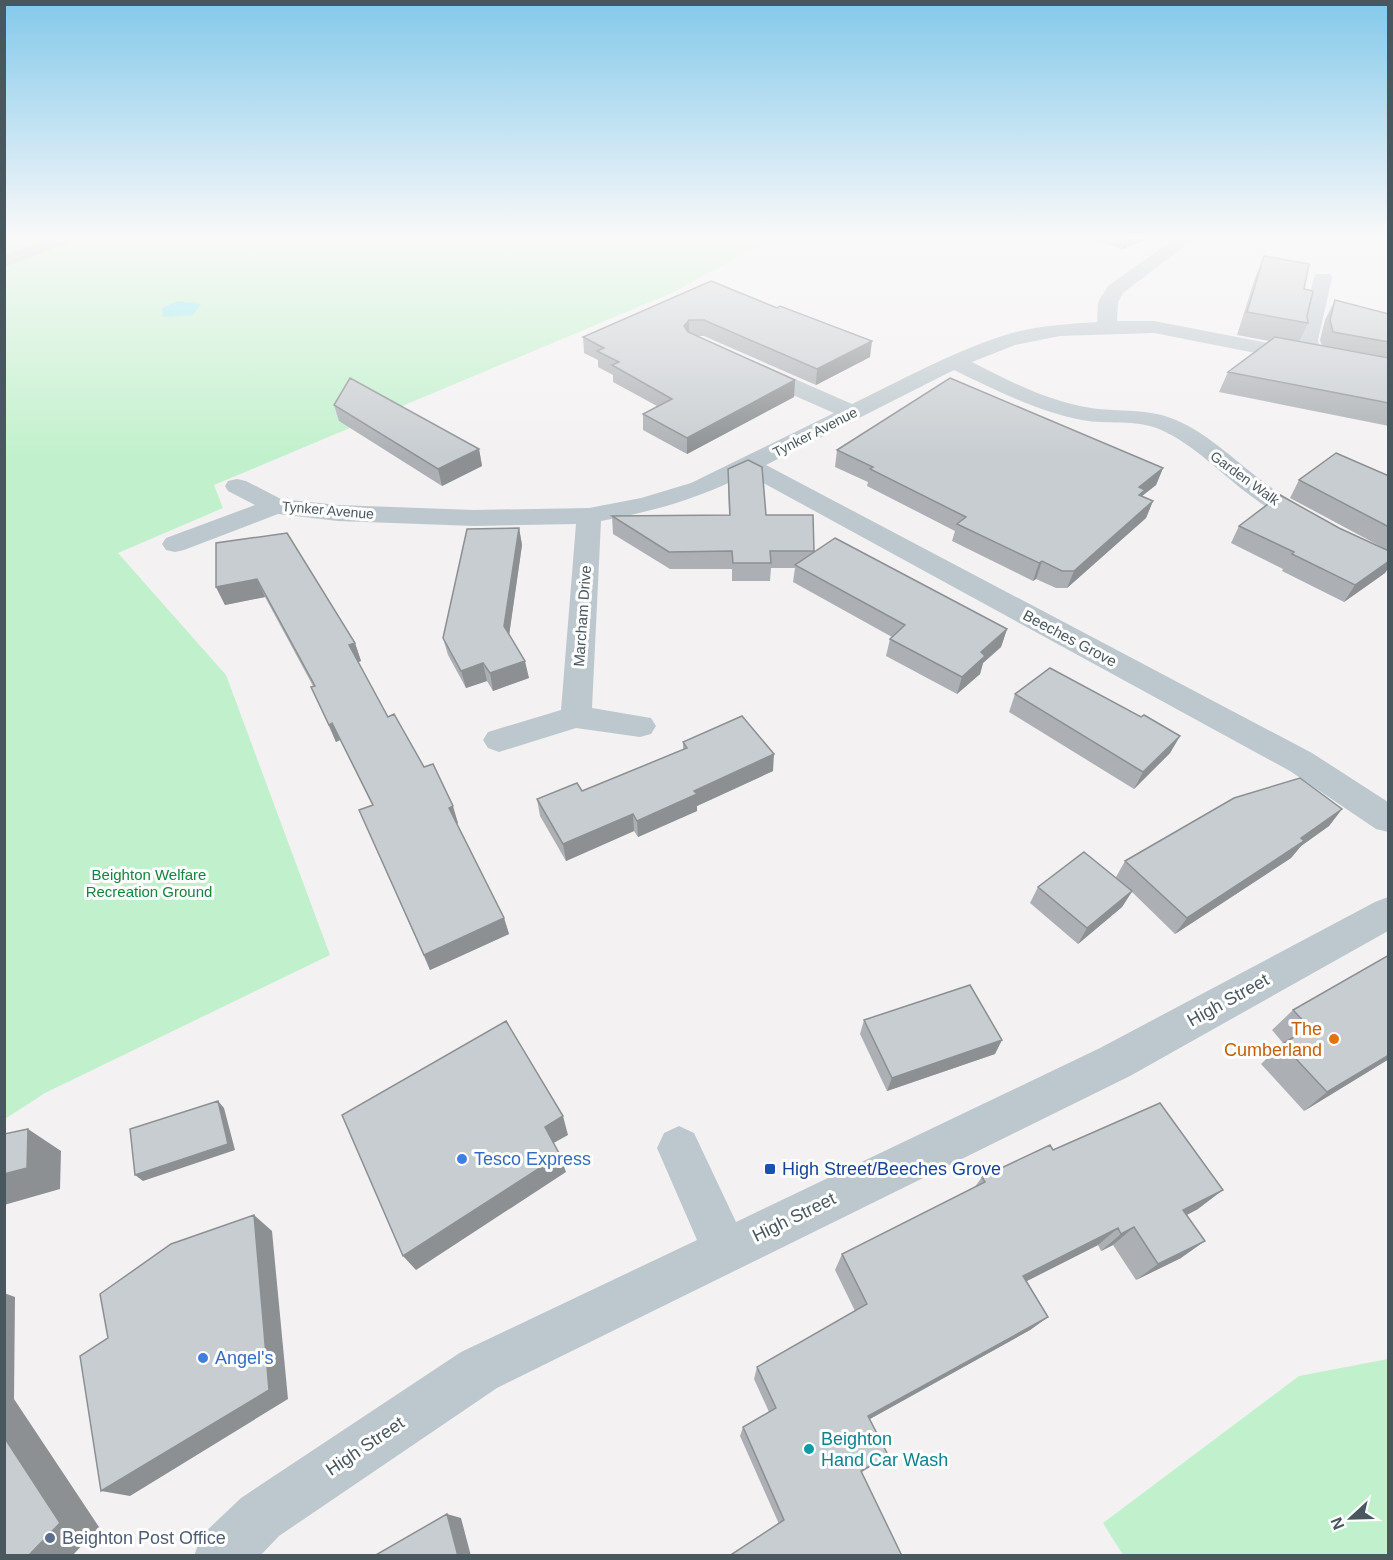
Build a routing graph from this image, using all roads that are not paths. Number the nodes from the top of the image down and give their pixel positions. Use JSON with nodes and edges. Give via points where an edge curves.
{"nodes":[{"id":1,"x":1108,"y":312,"type":"edge"},
{"id":2,"x":1315,"y":312,"type":"edge"},
{"id":3,"x":1107,"y":327,"type":"junction"},
{"id":4,"x":1312,"y":358,"type":"junction"},
{"id":5,"x":739,"y":362,"type":"edge"},
{"id":6,"x":954,"y":362,"type":"junction"},
{"id":7,"x":1389,"y":373,"type":"edge"},
{"id":8,"x":853,"y":413,"type":"junction"},
{"id":9,"x":748,"y":465,"type":"junction"},
{"id":10,"x":237,"y":486,"type":"dead end"},
{"id":11,"x":275,"y":506,"type":"junction"},
{"id":12,"x":589,"y":516,"type":"junction"},
{"id":13,"x":175,"y":544,"type":"dead end"},
{"id":14,"x":1389,"y":563,"type":"edge"},
{"id":15,"x":576,"y":717,"type":"junction"},
{"id":16,"x":640,"y":726,"type":"dead end"},
{"id":17,"x":499,"y":740,"type":"dead end"},
{"id":18,"x":1389,"y":819,"type":"edge"},
{"id":19,"x":1389,"y":913,"type":"edge"},
{"id":20,"x":679,"y":1148,"type":"dead end"},
{"id":21,"x":725,"y":1250,"type":"junction"},
{"id":22,"x":221,"y":1556,"type":"edge"}],
"edges":[{"from":1,"to":3,"type":"street"},
{"from":2,"to":4,"type":"street","via":[[1308,340]]},
{"from":3,"to":4,"type":"street","name":"Tynker Avenue","via":[[1154,327]]},
{"from":3,"to":6,"type":"street","name":"Tynker Avenue","via":[[1060,330],[1010,340]]},
{"from":4,"to":7,"type":"street","name":"Tynker Avenue"},
{"from":5,"to":8,"type":"street"},
{"from":6,"to":8,"type":"street","name":"Tynker Avenue"},
{"from":6,"to":14,"type":"street","name":"Garden Walk","via":[[1017,392],[1084,414],[1091,424],[1143,417],[1167,424],[1272,500]]},
{"from":8,"to":9,"type":"street","name":"Tynker Avenue"},
{"from":9,"to":12,"type":"street","name":"Tynker Avenue","via":[[700,488],[646,505]]},
{"from":9,"to":18,"type":"street","name":"Beeches Grove","via":[[1301,762]]},
{"from":10,"to":11,"type":"street","name":"Tynker Avenue"},
{"from":11,"to":12,"type":"street","name":"Tynker Avenue","via":[[338,513],[474,518]]},
{"from":11,"to":13,"type":"street"},
{"from":12,"to":15,"type":"street","name":"Marcham Drive"},
{"from":15,"to":16,"type":"street"},
{"from":15,"to":17,"type":"street"},
{"from":19,"to":21,"type":"street","name":"High Street","via":[[1114,1062]]},
{"from":20,"to":21,"type":"street"},
{"from":21,"to":22,"type":"street","name":"High Street","via":[[479,1370],[260,1517]]}]}
